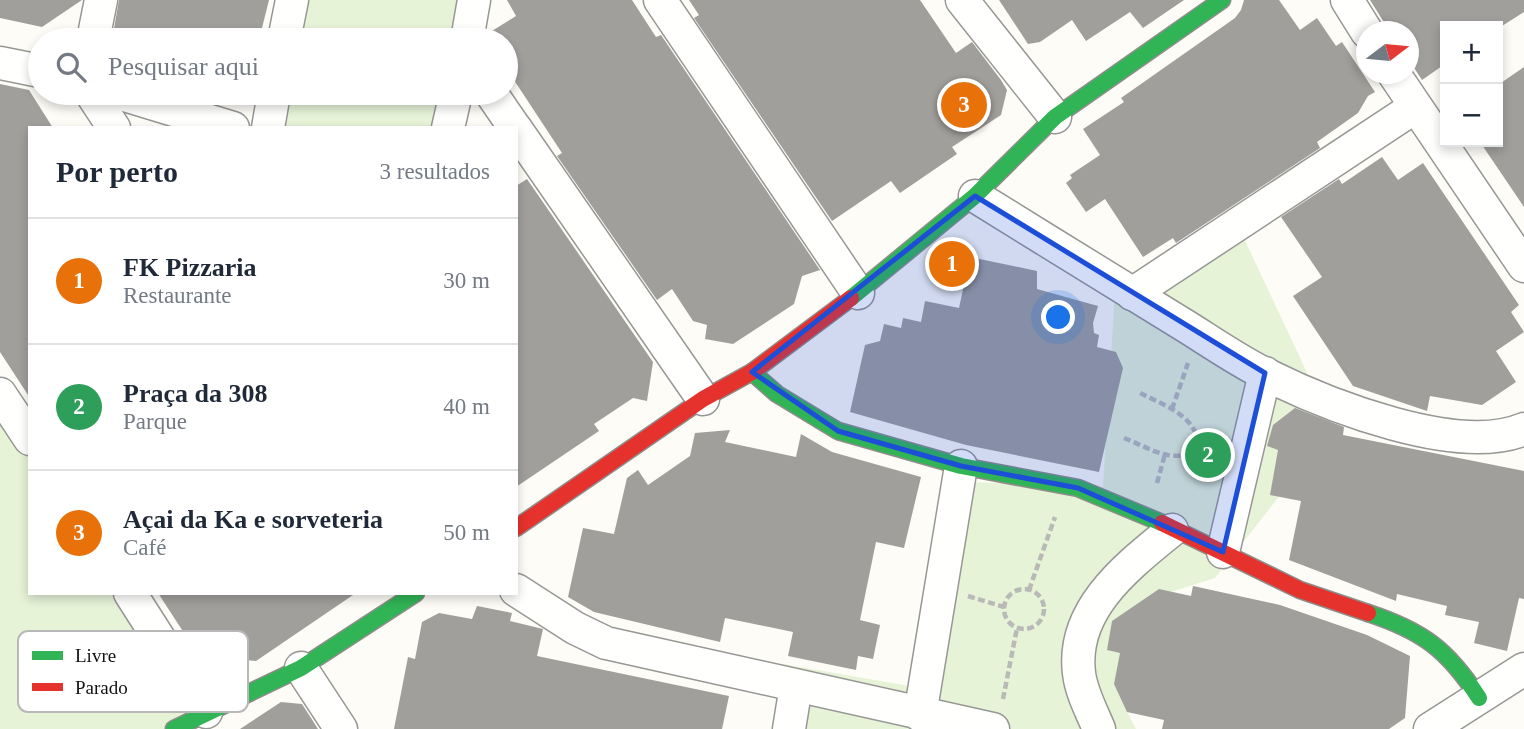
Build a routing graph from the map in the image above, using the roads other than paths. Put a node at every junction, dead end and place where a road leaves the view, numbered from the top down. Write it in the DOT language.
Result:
graph roads {
  1 [pos="101,0"];
  2 [pos="292,0"];
  3 [pos="474,0"];
  4 [pos="660,0"];
  5 [pos="962,0"];
  6 [pos="1222,0"];
  7 [pos="1347,0"];
  8 [pos="1360,21"];
  9 [pos="95,28"];
  10 [pos="286,28"];
  11 [pos="469,28"];
  12 [pos="0,63"];
  13 [pos="28,69"];
  14 [pos="1400,84"];
  15 [pos="99,105"];
  16 [pos="157,105"];
  17 [pos="272,105"];
  18 [pos="453,105"];
  19 [pos="500,105"];
  20 [pos="1415,107"];
  21 [pos="1055,117"];
  22 [pos="113,126"];
  23 [pos="226,126"];
  24 [pos="268,126"];
  25 [pos="448,126"];
  26 [pos="515,126"];
  27 [pos="518,131"];
  28 [pos="975,196"];
  29 [pos="1524,266"];
  30 [pos="858,293"];
  31 [pos="1132,294"];
  32 [pos="752,372"];
  33 [pos="1265,373"];
  34 [pos="0,394"];
  35 [pos="704,399"];
  36 [pos="1524,429"];
  37 [pos="28,436"];
  38 [pos="961,466"];
  39 [pos="518,526"];
  40 [pos="1172,530"];
  41 [pos="1223,552"];
  42 [pos="518,591"];
  43 [pos="131,595"];
  44 [pos="413,595"];
  45 [pos="154,631"];
  46 [pos="301,668"];
  47 [pos="1524,670"];
  48 [pos="796,686"];
  49 [pos="248,693"];
  50 [pos="1479,698"];
  51 [pos="206,712"];
  52 [pos="920,715"];
  53 [pos="997,718"];
  54 [pos="174,729"];
  55 [pos="341,729"];
  56 [pos="789,729"];
  57 [pos="1099,729"];
  58 [pos="1430,729"];
  1 -- 9 [label="street"];
  2 -- 10 [label="street"];
  3 -- 11 [label="street"];
  4 -- 30 [label="street"];
  5 -- 21 [label="street"];
  6 -- 21 [label="street"];
  7 -- 8 [label="street"];
  12 -- 13 [label="street"];
  14 -- 20 [label="street"];
  15 -- 22 [label="street"];
  16 -- 23 [label="street"];
  17 -- 24 [label="street"];
  18 -- 25 [label="street"];
  19 -- 26 [label="street"];
  20 -- 29 [label="street"];
  20 -- 31 [label="street"];
  21 -- 28 [label="street"];
  27 -- 35 [label="street"];
  28 -- 30 [label="street"];
  28 -- 31 [label="street"];
  30 -- 32 [label="street"];
  31 -- 33 [label="street"];
  32 -- 35 [label="street"];
  32 -- 38 [label="street"];
  33 -- 36 [label="street"];
  33 -- 41 [label="street"];
  34 -- 37 [label="street"];
  35 -- 39 [label="street"];
  38 -- 40 [label="street"];
  38 -- 52 [label="street"];
  40 -- 41 [label="street"];
  40 -- 57 [label="street"];
  41 -- 50 [label="street"];
  42 -- 48 [label="street"];
  43 -- 45 [label="street"];
  44 -- 46 [label="street"];
  46 -- 49 [label="street"];
  46 -- 55 [label="street"];
  47 -- 50 [label="street"];
  48 -- 52 [label="street"];
  48 -- 56 [label="street"];
  50 -- 58 [label="street"];
  51 -- 54 [label="street"];
  52 -- 53 [label="street"];
}
